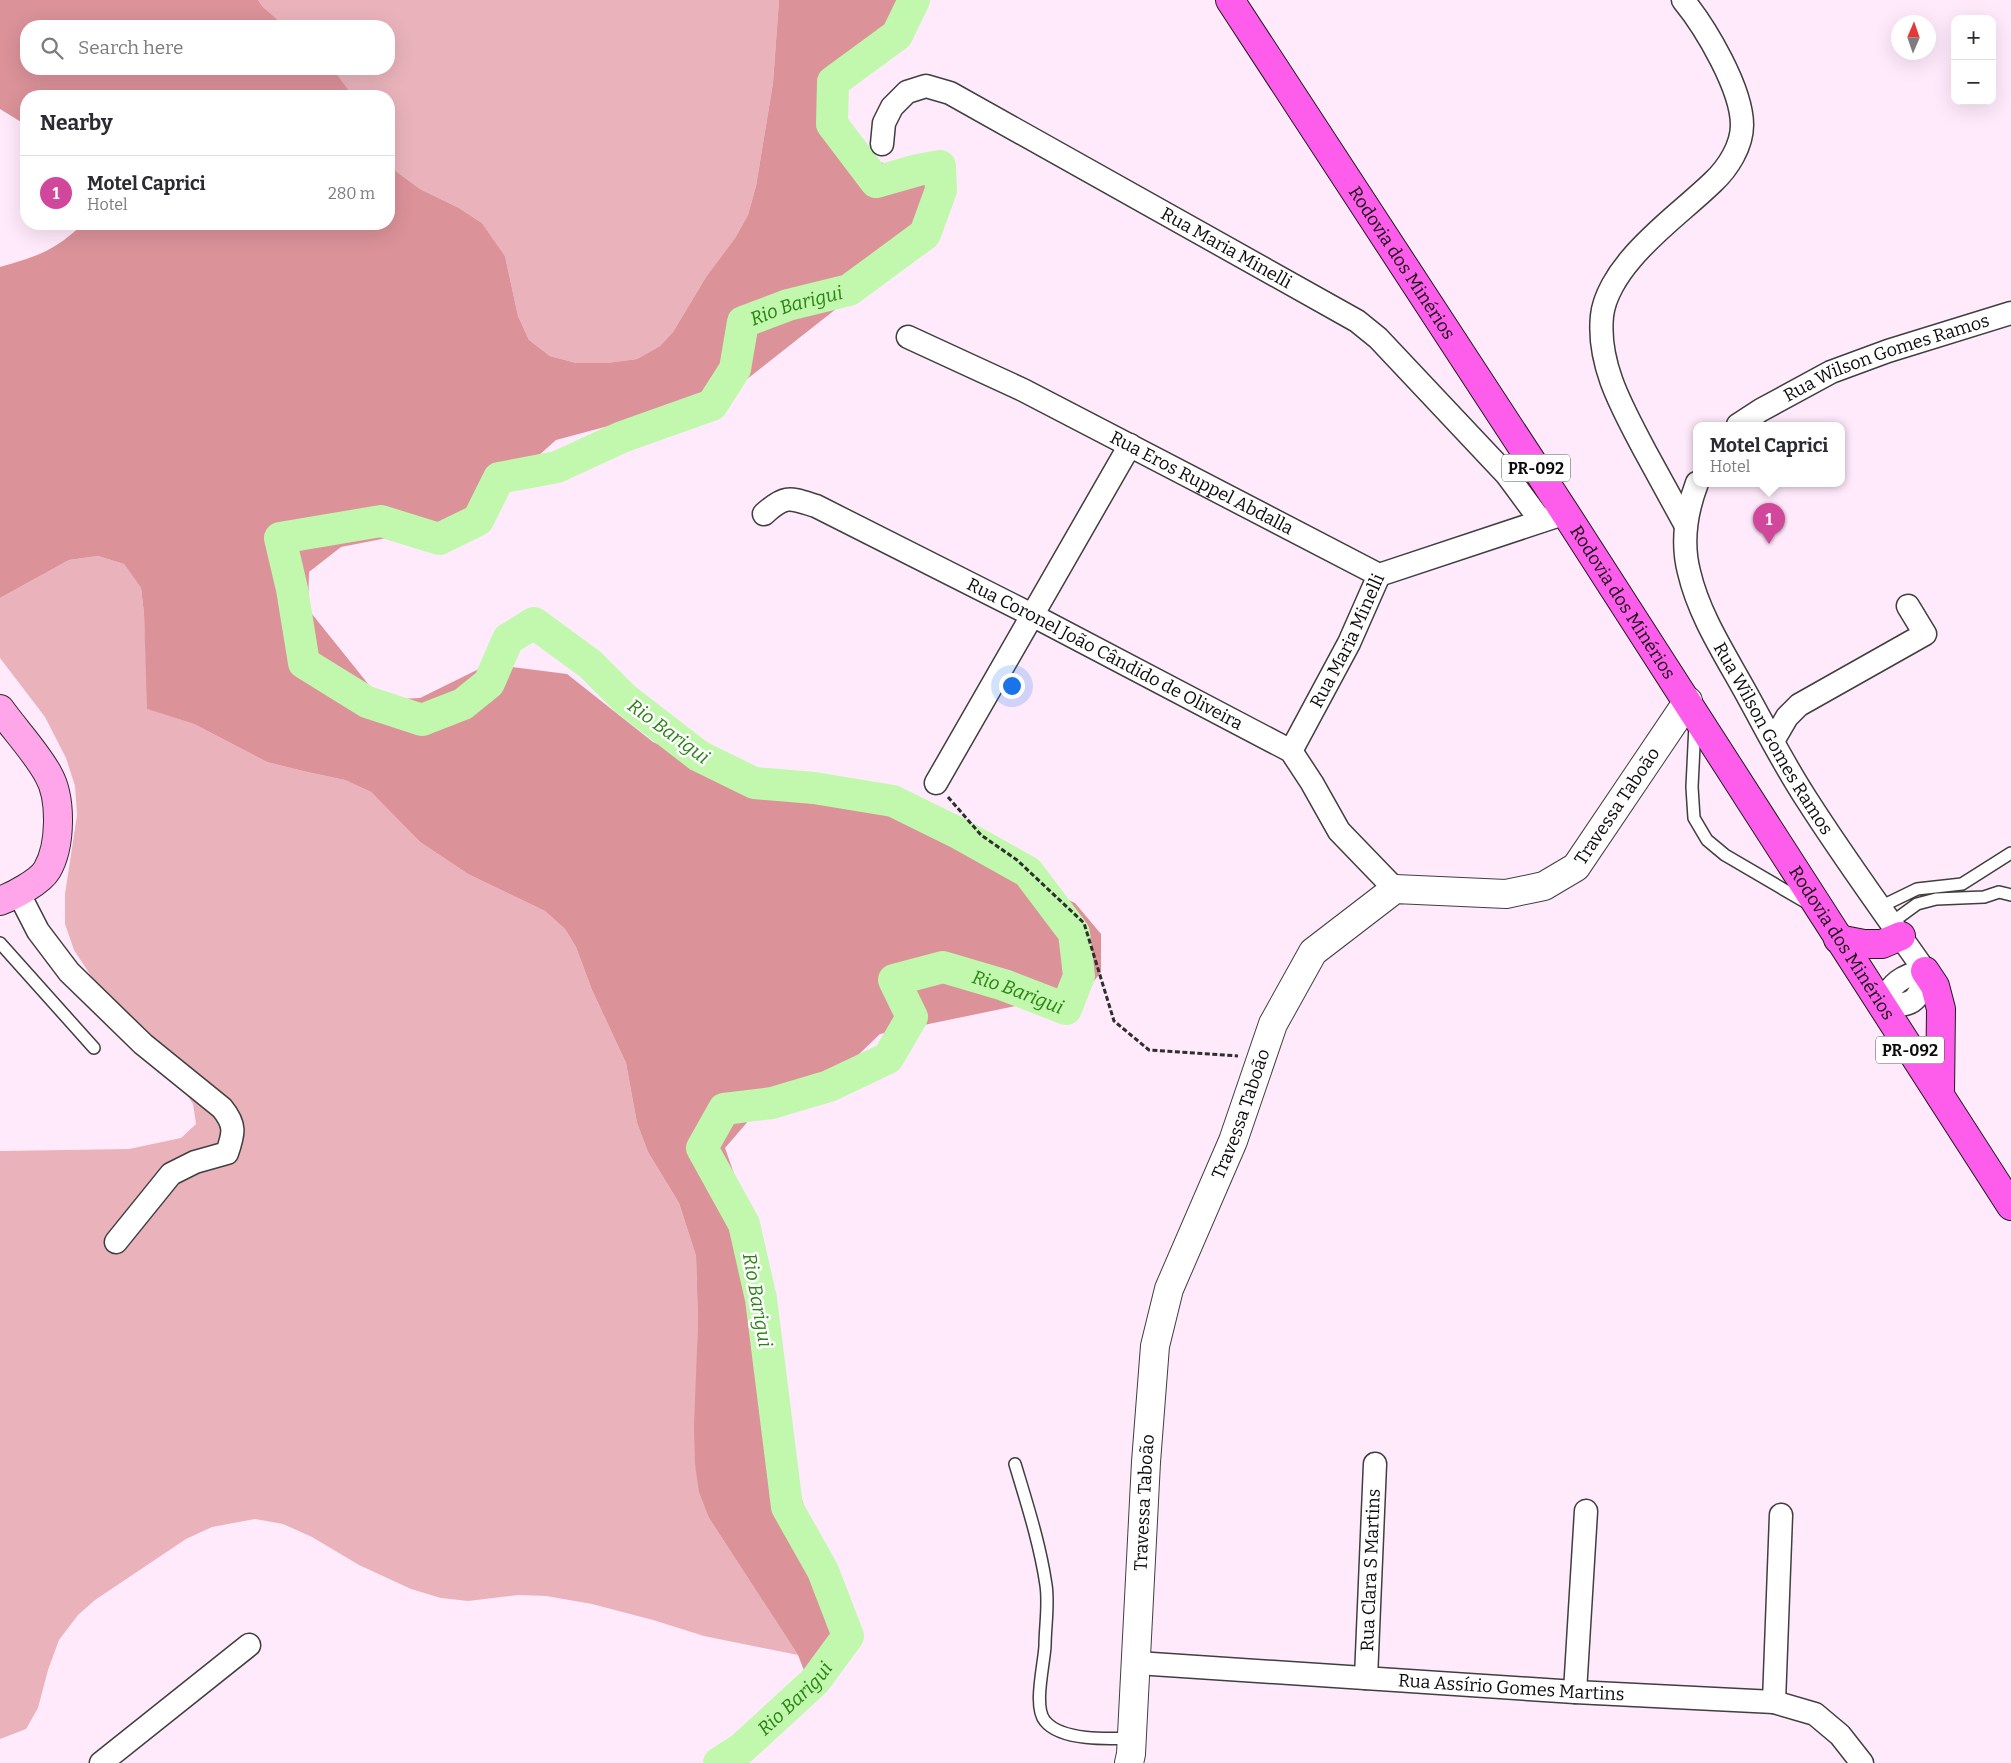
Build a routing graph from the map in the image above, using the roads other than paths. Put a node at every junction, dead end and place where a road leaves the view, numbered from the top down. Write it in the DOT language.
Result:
graph roads {
  1 [pos="1230,0"];
  2 [pos="1683,0"];
  3 [pos="882,144"];
  4 [pos="2011,312"];
  5 [pos="908,337"];
  6 [pos="1742,422"];
  7 [pos="1130,445"];
  8 [pos="1696,487"];
  9 [pos="764,514"];
  10 [pos="1566,514"];
  11 [pos="1541,522"];
  12 [pos="1685,524"];
  13 [pos="1379,575"];
  14 [pos="1908,606"];
  15 [pos="1032,615"];
  16 [pos="1692,708"];
  17 [pos="0,709"];
  18 [pos="1772,741"];
  19 [pos="1291,751"];
  20 [pos="936,783"];
  21 [pos="2011,853"];
  22 [pos="1395,889"];
  23 [pos="2011,895"];
  24 [pos="10,897"];
  25 [pos="1820,910"];
  26 [pos="1891,922"];
  27 [pos="1838,939"];
  28 [pos="0,943"];
  29 [pos="1925,971"];
  30 [pos="1880,1004"];
  31 [pos="94,1048"];
  32 [pos="1940,1095"];
  33 [pos="2011,1206"];
  34 [pos="116,1242"];
  35 [pos="1015,1464"];
  36 [pos="1376,1464"];
  37 [pos="1586,1511"];
  38 [pos="1781,1515"];
  39 [pos="249,1645"];
  40 [pos="1137,1663"];
  41 [pos="1366,1678"];
  42 [pos="1575,1692"];
  43 [pos="1774,1702"];
  44 [pos="1130,1750"];
  45 [pos="102,1763"];
  46 [pos="1862,1763"];
  1 -- 10 [label="main road, Rodovia dos Minérios / PR-092"];
  2 -- 12 [label="street"];
  3 -- 11 [label="street, Rua Maria Minelli"];
  4 -- 6 [label="street, Rua Wilson Gomes Ramos"];
  5 -- 7 [label="street, Rua Eros Ruppel Abdalla"];
  7 -- 13 [label="street, Rua Eros Ruppel Abdalla"];
  7 -- 15 [label="street"];
  8 -- 12 [label="street, Rua Wilson Gomes Ramos"];
  9 -- 15 [label="street, Rua Coronel João Cândido de Oliveira"];
  10 -- 11 [label="street, Rua Maria Minelli"];
  10 -- 16 [label="main road, Rodovia dos Minérios / PR-092"];
  11 -- 13 [label="street, Rua Maria Minelli"];
  12 -- 18 [label="street, Rua Wilson Gomes Ramos"];
  13 -- 19 [label="street, Rua Maria Minelli"];
  14 -- 18 [label="street"];
  15 -- 19 [label="street, Rua Coronel João Cândido de Oliveira"];
  15 -- 20 [label="street"];
  16 -- 22 [label="street, Travessa Taboão"];
  16 -- 25 [label="main road, Rodovia dos Minérios / PR-092"];
  16 -- 25 [label="lane"];
  17 -- 24 [label="main road"];
  18 -- 26 [label="street, Rua Wilson Gomes Ramos"];
  19 -- 22 [label="street, Rua Coronel João Cândido de Oliveira"];
  21 -- 26 [label="lane"];
  22 -- 40 [label="street, Travessa Taboão"];
  23 -- 26 [label="lane"];
  24 -- 34 [label="street"];
  25 -- 27 [label="main road, Rodovia dos Minérios / PR-092"];
  26 -- 27 [label="main road"];
  26 -- 29 [label="street, Rua Wilson Gomes Ramos"];
  27 -- 30 [label="main road, Rodovia dos Minérios / PR-092"];
  28 -- 31 [label="lane"];
  29 -- 30 [label="street"];
  29 -- 32 [label="main road"];
  30 -- 32 [label="main road, Rodovia dos Minérios / PR-092"];
  32 -- 33 [label="main road, Rodovia dos Minérios / PR-092"];
  35 -- 44 [label="lane"];
  36 -- 41 [label="street, Rua Clara S Martins"];
  37 -- 42 [label="street"];
  38 -- 43 [label="street"];
  39 -- 45 [label="street"];
  40 -- 41 [label="street, Rua Assírio Gomes Martins"];
  40 -- 44 [label="street, Travessa Taboão"];
  41 -- 42 [label="street, Rua Assírio Gomes Martins"];
  42 -- 43 [label="street, Rua Assírio Gomes Martins"];
  43 -- 46 [label="street, Rua Assírio Gomes Martins"];
}
